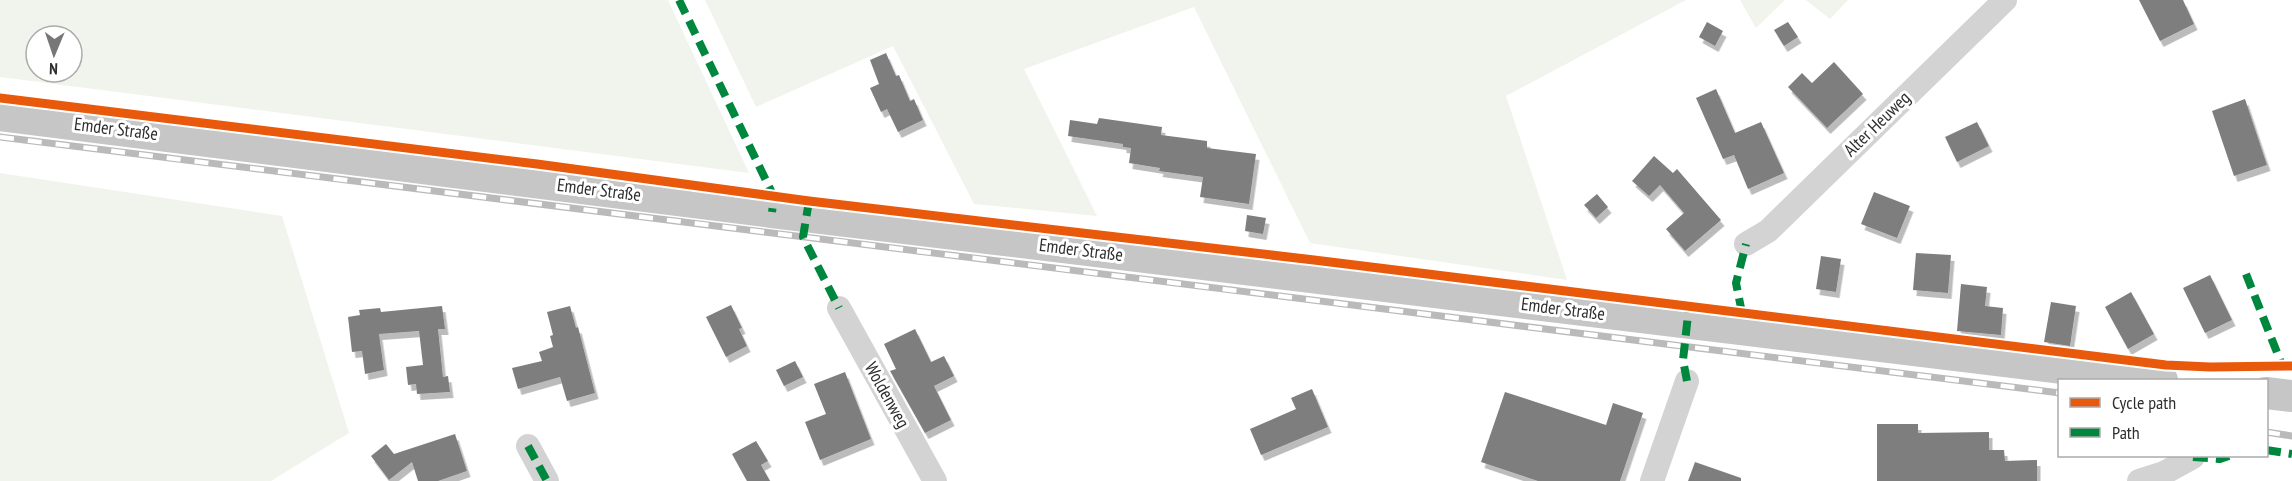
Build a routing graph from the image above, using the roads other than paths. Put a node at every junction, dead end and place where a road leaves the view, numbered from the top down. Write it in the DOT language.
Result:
graph roads {
  1 [pos="2005,0"];
  2 [pos="0,115"];
  3 [pos="1746,244"];
  4 [pos="839,308"];
  5 [pos="2146,379"];
  6 [pos="1687,381"];
  7 [pos="2268,393"];
  8 [pos="2292,396"];
  9 [pos="528,446"];
  10 [pos="2191,457"];
  11 [pos="547,481"];
  12 [pos="935,481"];
  13 [pos="1652,481"];
  14 [pos="2139,481"];
  1 -- 3 [label="street, Alter Heuweg"];
  2 -- 5 [label="main road, Emder Straße"];
  4 -- 12 [label="street, Woldenweg"];
  6 -- 13 [label="street"];
  7 -- 8 [label="main road"];
  9 -- 11 [label="street"];
  10 -- 14 [label="street"];
}
